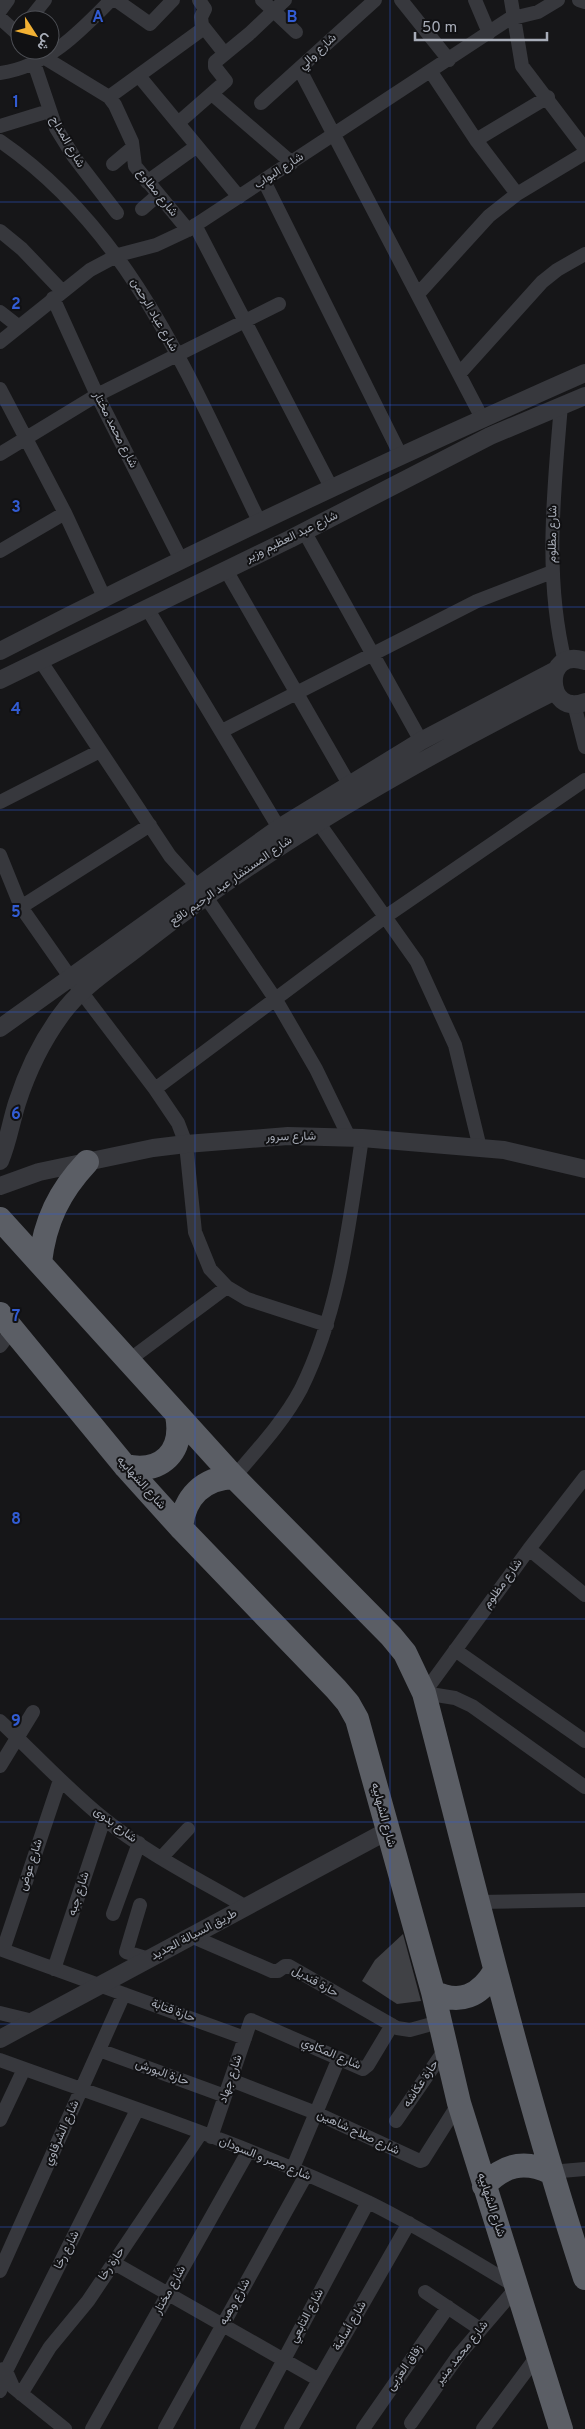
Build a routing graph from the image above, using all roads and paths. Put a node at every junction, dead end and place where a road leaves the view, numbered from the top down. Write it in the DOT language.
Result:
graph roads {
  1 [pos="8,0"];
  2 [pos="45,0"];
  3 [pos="111,0"];
  4 [pos="116,0"];
  5 [pos="173,0"];
  6 [pos="199,0"];
  7 [pos="262,0"];
  8 [pos="285,0"];
  9 [pos="374,0"];
  10 [pos="401,0"];
  11 [pos="475,0"];
  12 [pos="512,0"];
  13 [pos="558,0"];
  14 [pos="579,0"];
  15 [pos="585,2"];
  16 [pos="37,10"];
  17 [pos="0,11"];
  18 [pos="274,12"];
  19 [pos="515,17"];
  20 [pos="0,18"];
  21 [pos="10,26"];
  22 [pos="204,28"];
  23 [pos="296,32"];
  24 [pos="489,33"];
  25 [pos="60,44"];
  26 [pos="225,54"];
  27 [pos="31,60"];
  28 [pos="39,60"];
  29 [pos="43,60"];
  30 [pos="449,60"];
  31 [pos="300,70"];
  32 [pos="430,72"];
  33 [pos="0,73"];
  34 [pos="139,76"];
  35 [pos="212,94"];
  36 [pos="109,97"];
  37 [pos="548,97"];
  38 [pos="261,103"];
  39 [pos="49,111"];
  40 [pos="178,123"];
  41 [pos="0,126"];
  42 [pos="335,135"];
  43 [pos="476,140"];
  44 [pos="0,142"];
  45 [pos="197,146"];
  46 [pos="132,148"];
  47 [pos="585,149"];
  48 [pos="585,153"];
  49 [pos="292,162"];
  50 [pos="113,164"];
  51 [pos="264,181"];
  52 [pos="147,182"];
  53 [pos="517,194"];
  54 [pos="158,195"];
  55 [pos="239,197"];
  56 [pos="142,209"];
  57 [pos="117,213"];
  58 [pos="192,227"];
  59 [pos="0,231"];
  60 [pos="585,254"];
  61 [pos="118,255"];
  62 [pos="418,294"];
  63 [pos="57,295"];
  64 [pos="279,304"];
  65 [pos="0,312"];
  66 [pos="245,321"];
  67 [pos="18,326"];
  68 [pos="0,342"];
  69 [pos="177,354"];
  70 [pos="459,374"];
  71 [pos="580,376"];
  72 [pos="0,389"];
  73 [pos="97,395"];
  74 [pos="582,397"];
  75 [pos="560,405"];
  76 [pos="482,418"];
  77 [pos="27,437"];
  78 [pos="0,454"];
  79 [pos="401,456"];
  80 [pos="332,489"];
  81 [pos="65,513"];
  82 [pos="278,515"];
  83 [pos="260,523"];
  84 [pos="242,532"];
  85 [pos="297,535"];
  86 [pos="0,552"];
  87 [pos="250,558"];
  88 [pos="181,560"];
  89 [pos="226,570"];
  90 [pos="552,572"];
  91 [pos="104,597"];
  92 [pos="147,608"];
  93 [pos="0,650"];
  94 [pos="371,654"];
  95 [pos="40,660"];
  96 [pos="585,661"];
  97 [pos="560,666"];
  98 [pos="0,680"];
  99 [pos="555,691"];
  100 [pos="297,692"];
  101 [pos="580,703"];
  102 [pos="222,731"];
  103 [pos="421,741"];
  104 [pos="585,747"];
  105 [pos="100,751"];
  106 [pos="585,780"];
  107 [pos="349,784"];
  108 [pos="0,802"];
  109 [pos="318,822"];
  110 [pos="150,825"];
  111 [pos="278,828"];
  112 [pos="0,855"];
  113 [pos="202,892"];
  114 [pos="21,907"];
  115 [pos="385,917"];
  116 [pos="70,978"];
  117 [pos="82,992"];
  118 [pos="276,1000"];
  119 [pos="0,1028"];
  120 [pos="155,1089"];
  121 [pos="355,1138"];
  122 [pos="186,1144"];
  123 [pos="480,1148"];
  124 [pos="0,1161"];
  125 [pos="87,1162"];
  126 [pos="585,1169"];
  127 [pos="0,1186"];
  128 [pos="0,1219"];
  129 [pos="40,1262"];
  130 [pos="227,1287"];
  131 [pos="327,1325"];
  132 [pos="4,1330"];
  133 [pos="129,1360"];
  134 [pos="177,1416"];
  135 [pos="125,1466"];
  136 [pos="234,1477"];
  137 [pos="585,1477"];
  138 [pos="181,1528"];
  139 [pos="529,1549"];
  140 [pos="585,1596"];
  141 [pos="455,1650"];
  142 [pos="424,1693"];
  143 [pos="33,1712"];
  144 [pos="0,1721"];
  145 [pos="17,1737"];
  146 [pos="585,1740"];
  147 [pos="0,1766"];
  148 [pos="60,1780"];
  149 [pos="585,1787"];
  150 [pos="104,1819"];
  151 [pos="188,1829"];
  152 [pos="387,1831"];
  153 [pos="139,1843"];
  154 [pos="162,1857"];
  155 [pos="585,1900"];
  156 [pos="478,1902"];
  157 [pos="140,1905"];
  158 [pos="246,1907"];
  159 [pos="113,1914"];
  160 [pos="192,1936"];
  161 [pos="2,1950"];
  162 [pos="149,1959"];
  163 [pos="54,1969"];
  164 [pos="495,1971"];
  165 [pos="100,1986"];
  166 [pos="432,1992"];
  167 [pos="124,1994"];
  168 [pos="0,2013"];
  169 [pos="251,2020"];
  170 [pos="33,2022"];
  171 [pos="439,2022"];
  172 [pos="392,2025"];
  173 [pos="245,2038"];
  174 [pos="0,2039"];
  175 [pos="446,2048"];
  176 [pos="99,2050"];
  177 [pos="339,2058"];
  178 [pos="0,2060"];
  179 [pos="24,2069"];
  180 [pos="231,2080"];
  181 [pos="82,2090"];
  182 [pos="225,2096"];
  183 [pos="459,2103"];
  184 [pos="137,2110"];
  185 [pos="316,2113"];
  186 [pos="0,2120"];
  187 [pos="396,2121"];
  188 [pos="206,2135"];
  189 [pos="248,2152"];
  190 [pos="585,2169"];
  191 [pos="292,2170"];
  192 [pos="560,2172"];
  193 [pos="306,2175"];
  194 [pos="585,2180"];
  195 [pos="484,2186"];
  196 [pos="368,2202"];
  197 [pos="409,2223"];
  198 [pos="114,2263"];
  199 [pos="0,2271"];
  200 [pos="585,2278"];
  201 [pos="517,2287"];
  202 [pos="425,2292"];
  203 [pos="168,2294"];
  204 [pos="448,2307"];
  205 [pos="223,2325"];
  206 [pos="480,2329"];
  207 [pos="538,2355"];
  208 [pos="284,2360"];
  209 [pos="3,2369"];
  210 [pos="319,2380"];
  211 [pos="0,2391"];
  212 [pos="21,2394"];
  213 [pos="411,2423"];
  214 [pos="65,2429"];
  215 [pos="92,2429"];
  216 [pos="165,2429"];
  217 [pos="247,2429"];
  218 [pos="291,2429"];
  219 [pos="363,2429"];
  220 [pos="483,2429"];
  221 [pos="561,2429"];
  1 -- 17 [label="street"];
  2 -- 16 [label="street"];
  3 -- 25 [label="street"];
  4 -- 5 [label="street"];
  6 -- 22 [label="street"];
  7 -- 18 [label="street"];
  8 -- 18 [label="street"];
  9 -- 31 [label="street, شارع والي"];
  10 -- 30 [label="street"];
  11 -- 24 [label="street"];
  12 -- 19 [label="street"];
  13 -- 19 [label="street, شارع البواب"];
  14 -- 15 [label="street"];
  18 -- 23 [label="street"];
  18 -- 26 [label="street"];
  19 -- 24 [label="street, شارع البواب"];
  19 -- 37 [label="street"];
  20 -- 21 [label="street"];
  22 -- 26 [label="street"];
  22 -- 34 [label="street"];
  24 -- 30 [label="street, شارع البواب"];
  26 -- 35 [label="street"];
  27 -- 33 [label="street"];
  28 -- 39 [label="street, شارع المداح"];
  29 -- 36 [label="street"];
  30 -- 32 [label="street, شارع البواب"];
  31 -- 38 [label="street, شارع والي"];
  31 -- 42 [label="street"];
  32 -- 42 [label="street, شارع البواب"];
  32 -- 43 [label="street"];
  34 -- 36 [label="street"];
  34 -- 40 [label="street"];
  35 -- 40 [label="street"];
  35 -- 49 [label="street"];
  36 -- 46 [label="street, شارع مطاوع"];
  37 -- 43 [label="street"];
  37 -- 47 [label="street"];
  39 -- 41 [label="street"];
  39 -- 57 [label="street, شارع المداح"];
  40 -- 45 [label="street"];
  42 -- 49 [label="street, شارع البواب"];
  42 -- 62 [label="street"];
  43 -- 53 [label="street"];
  44 -- 61 [label="street, شارع عباد الرحمن"];
  45 -- 52 [label="street"];
  45 -- 55 [label="street"];
  46 -- 50 [label="street"];
  46 -- 52 [label="street, شارع مطاوع"];
  48 -- 53 [label="street"];
  49 -- 51 [label="street, شارع البواب"];
  51 -- 55 [label="street, شارع البواب"];
  51 -- 79 [label="street"];
  52 -- 54 [label="street, شارع مطاوع"];
  53 -- 62 [label="street"];
  54 -- 56 [label="street"];
  54 -- 58 [label="street, شارع مطاوع"];
  55 -- 58 [label="street, شارع البواب"];
  58 -- 61 [label="street, شارع البواب"];
  58 -- 66 [label="street, شارع مطاوع"];
  59 -- 63 [label="street, شارع محمد مختار"];
  60 -- 70 [label="street"];
  61 -- 63 [label="street, شارع البواب"];
  61 -- 69 [label="street, شارع عباد الرحمن"];
  62 -- 70 [label="street"];
  63 -- 67 [label="street, شارع البواب"];
  63 -- 73 [label="street, شارع محمد مختار"];
  64 -- 66 [label="street"];
  65 -- 67 [label="street"];
  66 -- 69 [label="street"];
  66 -- 80 [label="street, شارع مطاوع"];
  67 -- 68 [label="street, شارع البواب"];
  69 -- 73 [label="street"];
  69 -- 83 [label="street, شارع عباد الرحمن"];
  70 -- 76 [label="street"];
  71 -- 74 [label="street"];
  71 -- 76 [label="street, شارع عبد العظيم وزير"];
  72 -- 77 [label="street"];
  73 -- 77 [label="street"];
  73 -- 88 [label="street, شارع محمد مختار"];
  74 -- 75 [label="street, شارع عبد العظيم وزير"];
  75 -- 85 [label="street, شارع عبد العظيم وزير"];
  75 -- 90 [label="street, شارع مظلوم"];
  76 -- 79 [label="street, شارع عبد العظيم وزير"];
  77 -- 78 [label="street"];
  77 -- 81 [label="street"];
  79 -- 80 [label="street, شارع عبد العظيم وزير"];
  80 -- 82 [label="street, شارع عبد العظيم وزير"];
  81 -- 86 [label="street"];
  81 -- 91 [label="street"];
  82 -- 83 [label="street, شارع عبد العظيم وزير"];
  82 -- 85 [label="street"];
  83 -- 84 [label="street, شارع عبد العظيم وزير"];
  84 -- 87 [label="street"];
  84 -- 88 [label="street, شارع عبد العظيم وزير"];
  85 -- 87 [label="street, شارع عبد العظيم وزير"];
  85 -- 94 [label="street"];
  87 -- 89 [label="street, شارع عبد العظيم وزير"];
  88 -- 91 [label="street, شارع عبد العظيم وزير"];
  89 -- 92 [label="street, شارع عبد العظيم وزير"];
  89 -- 100 [label="street"];
  90 -- 94 [label="street"];
  90 -- 97 [label="street, شارع مظلوم"];
  91 -- 93 [label="street, شارع عبد العظيم وزير"];
  92 -- 95 [label="street, شارع عبد العظيم وزير"];
  92 -- 102 [label="street"];
  94 -- 100 [label="street"];
  94 -- 103 [label="street"];
  95 -- 98 [label="street, شارع عبد العظيم وزير"];
  95 -- 105 [label="street"];
  96 -- 97 [label="street"];
  97 -- 99 [label="street"];
  97 -- 103 [label="street, شارع المستشار عبد الرحيم نافع"];
  99 -- 101 [label="street"];
  99 -- 109 [label="street, شارع المستشار عبد الرحيم نافع"];
  100 -- 102 [label="street"];
  100 -- 107 [label="street"];
  101 -- 104 [label="street"];
  102 -- 111 [label="street"];
  103 -- 107 [label="street, شارع المستشار عبد الرحيم نافع"];
  105 -- 108 [label="street"];
  105 -- 110 [label="street"];
  106 -- 115 [label="street"];
  107 -- 111 [label="street, شارع المستشار عبد الرحيم نافع"];
  109 -- 113 [label="street, شارع المستشار عبد الرحيم نافع"];
  109 -- 115 [label="street"];
  110 -- 113 [label="street"];
  110 -- 114 [label="street"];
  111 -- 113 [label="street, شارع المستشار عبد الرحيم نافع"];
  112 -- 114 [label="street"];
  113 -- 116 [label="street, شارع المستشار عبد الرحيم نافع"];
  113 -- 117 [label="street, شارع المستشار عبد الرحيم نافع"];
  113 -- 118 [label="street"];
  114 -- 116 [label="street"];
  115 -- 118 [label="street"];
  115 -- 123 [label="street"];
  116 -- 117 [label="street"];
  116 -- 119 [label="street, شارع المستشار عبد الرحيم نافع"];
  117 -- 120 [label="street"];
  117 -- 124 [label="street, شارع المستشار عبد الرحيم نافع"];
  118 -- 120 [label="street"];
  118 -- 121 [label="street"];
  120 -- 122 [label="street"];
  121 -- 122 [label="street, شارع سرور"];
  121 -- 123 [label="street, شارع سرور"];
  121 -- 131 [label="street"];
  122 -- 125 [label="street, شارع سرور"];
  122 -- 130 [label="street"];
  123 -- 126 [label="street, شارع سرور"];
  125 -- 127 [label="street, شارع سرور"];
  125 -- 129 [label="highway"];
  128 -- 129 [label="highway"];
  129 -- 133 [label="highway"];
  130 -- 131 [label="street"];
  130 -- 133 [label="street"];
  131 -- 136 [label="street"];
  132 -- 135 [label="highway, شارع الشهابيه"];
  133 -- 134 [label="highway"];
  134 -- 135 [label="highway"];
  134 -- 136 [label="highway"];
  135 -- 138 [label="highway, شارع الشهابيه"];
  136 -- 138 [label="highway"];
  136 -- 142 [label="highway"];
  137 -- 139 [label="street, شارع مظلوم"];
  138 -- 152 [label="highway, شارع الشهابيه"];
  139 -- 140 [label="street"];
  139 -- 141 [label="street, شارع مظلوم"];
  141 -- 142 [label="street, شارع مظلوم"];
  141 -- 146 [label="street"];
  142 -- 149 [label="street"];
  142 -- 156 [label="highway"];
  143 -- 145 [label="street"];
  144 -- 145 [label="street, شارع بدوى"];
  145 -- 147 [label="street"];
  145 -- 148 [label="street, شارع بدوى"];
  148 -- 150 [label="street, شارع بدوى"];
  148 -- 161 [label="street, شارع عوض"];
  150 -- 153 [label="street, شارع بدوى"];
  150 -- 163 [label="street, شارع جبه"];
  151 -- 154 [label="street"];
  152 -- 158 [label="street, طريق السيالة الجديد"];
  152 -- 166 [label="highway, شارع الشهابيه"];
  153 -- 154 [label="street, شارع بدوى"];
  153 -- 159 [label="street"];
  154 -- 158 [label="street, شارع بدوى"];
  155 -- 156 [label="street"];
  156 -- 164 [label="highway"];
  157 -- 162 [label="street"];
  158 -- 160 [label="street, طريق السيالة الجديد"];
  160 -- 162 [label="street, طريق السيالة الجديد"];
  160 -- 172 [label="street, حارة قنديل"];
  161 -- 163 [label="street, حارة قتابة"];
  162 -- 165 [label="street, طريق السيالة الجديد"];
  163 -- 165 [label="street, حارة قتابة"];
  164 -- 166 [label="highway"];
  164 -- 192 [label="highway"];
  165 -- 167 [label="street, حارة قتابة"];
  165 -- 170 [label="street, طريق السيالة الجديد"];
  166 -- 171 [label="highway, شارع الشهابيه"];
  167 -- 173 [label="street, حارة قتابة"];
  167 -- 176 [label="street, شارع الشرقاوي"];
  168 -- 170 [label="street"];
  169 -- 173 [label="street, شارع جهاد"];
  169 -- 177 [label="street, شارع المكاوي"];
  170 -- 174 [label="street, طريق السيالة الجديد"];
  171 -- 172 [label="street, حارة قنديل"];
  171 -- 175 [label="highway, شارع الشهابيه"];
  172 -- 177 [label="street, شارع المكاوي"];
  173 -- 180 [label="street, شارع جهاد"];
  175 -- 183 [label="highway, شارع الشهابيه"];
  175 -- 187 [label="street, حارة عكاشه"];
  176 -- 181 [label="street, شارع الشرقاوي"];
  176 -- 182 [label="street, حارة البورش"];
  177 -- 185 [label="street"];
  178 -- 179 [label="street, شارع مصر و السودان"];
  179 -- 181 [label="street, شارع مصر و السودان"];
  179 -- 186 [label="street"];
  180 -- 182 [label="street, شارع جهاد"];
  180 -- 185 [label="street, شارع صلاح شاهين"];
  181 -- 184 [label="street, شارع مصر و السودان"];
  181 -- 199 [label="street, شارع الشرقاوي"];
  182 -- 188 [label="street, شارع جهاد"];
  183 -- 185 [label="street, شارع صلاح شاهين"];
  183 -- 195 [label="highway, شارع الشهابيه"];
  184 -- 188 [label="street, شارع مصر و السودان"];
  184 -- 209 [label="street, شارع رخا"];
  185 -- 191 [label="street"];
  188 -- 189 [label="street, شارع مصر و السودان"];
  188 -- 198 [label="street, حارة رخا"];
  189 -- 191 [label="street, شارع مصر و السودان"];
  189 -- 203 [label="street, شارع مختار"];
  190 -- 192 [label="street"];
  191 -- 193 [label="street, شارع مصر و السودان"];
  192 -- 194 [label="street"];
  192 -- 195 [label="highway"];
  192 -- 200 [label="highway"];
  193 -- 196 [label="street, شارع مصر و السودان"];
  193 -- 205 [label="street, شارع وهبه"];
  195 -- 201 [label="highway, شارع الشهابيه"];
  196 -- 197 [label="street, شارع مصر و السودان"];
  196 -- 208 [label="street, شارع التابعي"];
  197 -- 201 [label="street, شارع مصر و السودان"];
  197 -- 210 [label="street, شارع أسامة"];
  198 -- 203 [label="street"];
  198 -- 212 [label="street, حارة رخا"];
  201 -- 206 [label="street, شارع محمد منير"];
  201 -- 207 [label="highway, شارع الشهابيه"];
  202 -- 204 [label="street"];
  203 -- 205 [label="street"];
  203 -- 215 [label="street, شارع مختار"];
  204 -- 206 [label="street"];
  204 -- 219 [label="street, زقاق العزبى"];
  205 -- 208 [label="street"];
  205 -- 216 [label="street, شارع وهبه"];
  206 -- 213 [label="street, شارع محمد منير"];
  207 -- 220 [label="street"];
  207 -- 221 [label="highway, شارع الشهابيه"];
  208 -- 210 [label="street"];
  208 -- 217 [label="street, شارع التابعي"];
  209 -- 211 [label="street, شارع رخا"];
  209 -- 212 [label="street"];
  210 -- 218 [label="street, شارع أسامة"];
  212 -- 214 [label="street"];
}
